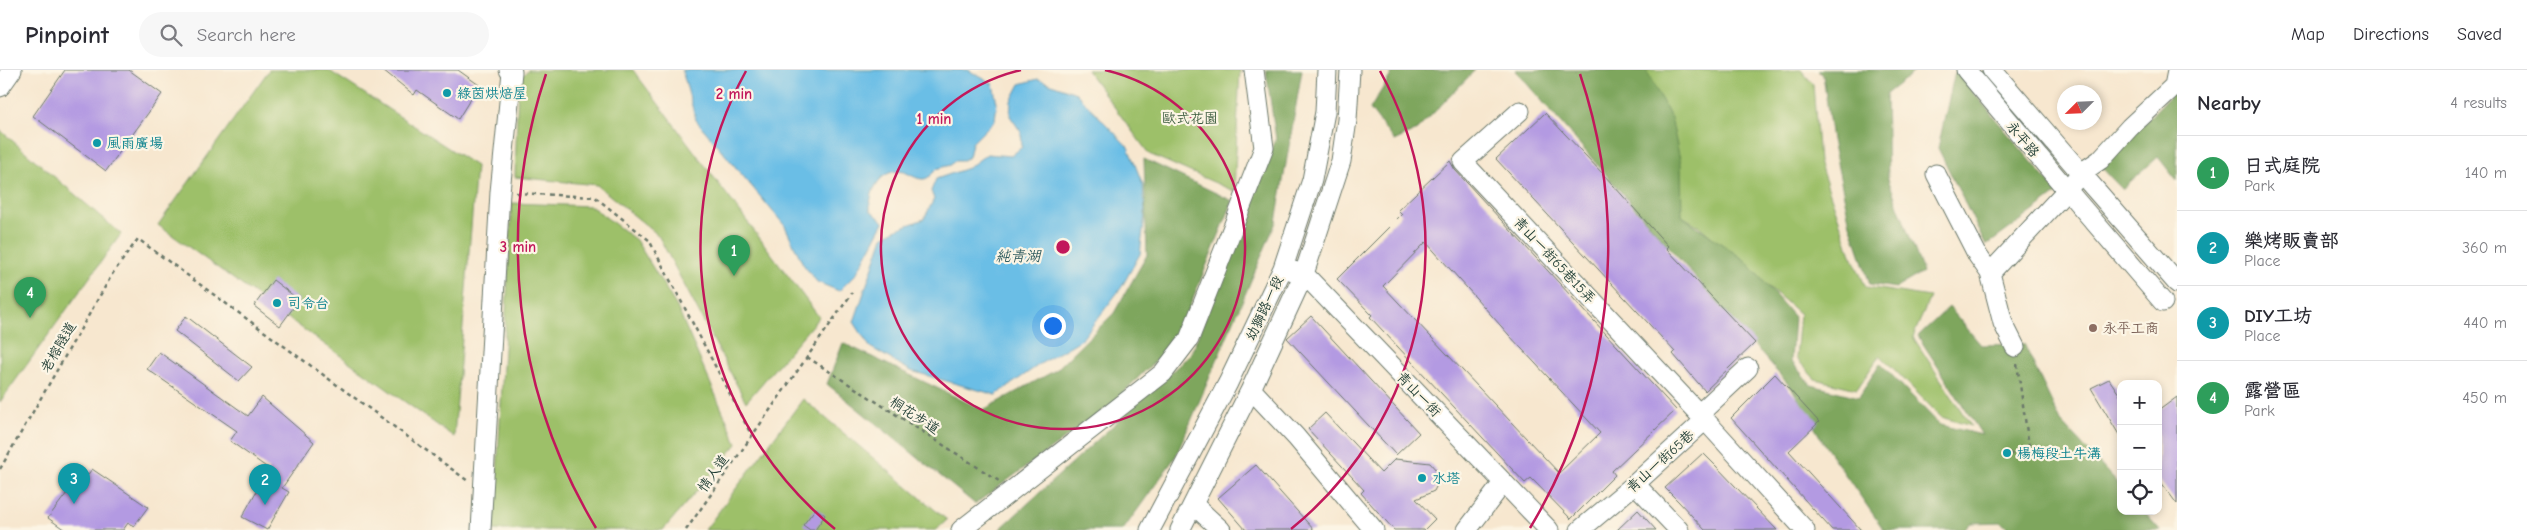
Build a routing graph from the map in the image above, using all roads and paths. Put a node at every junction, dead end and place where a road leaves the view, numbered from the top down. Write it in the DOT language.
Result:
graph roads {
  1 [pos="12,70"];
  2 [pos="1254,70"];
  3 [pos="1326,70"];
  4 [pos="1350,70"];
  5 [pos="1966,70"];
  6 [pos="1992,70"];
  7 [pos="512,71"];
  8 [pos="2177,71"];
  9 [pos="0,88"];
  10 [pos="1520,111"];
  11 [pos="2081,173"];
  12 [pos="1936,174"];
  13 [pos="2067,190"];
  14 [pos="500,192"];
  15 [pos="1283,268"];
  16 [pos="1990,273"];
  17 [pos="1304,274"];
  18 [pos="2177,283"];
  19 [pos="852,293"];
  20 [pos="2163,302"];
  21 [pos="2015,347"];
  22 [pos="807,357"];
  23 [pos="1748,368"];
  24 [pos="1251,389"];
  25 [pos="1702,417"];
  26 [pos="752,436"];
  27 [pos="2009,452"];
  28 [pos="0,469"];
  29 [pos="1503,483"];
  30 [pos="1635,484"];
  31 [pos="1013,490"];
  32 [pos="483,492"];
  33 [pos="1194,505"];
  34 [pos="1367,527"];
  35 [pos="481,530"];
  36 [pos="686,530"];
  37 [pos="961,530"];
  38 [pos="1150,530"];
  39 [pos="1180,530"];
  40 [pos="1221,530"];
  41 [pos="1467,530"];
  42 [pos="1549,530"];
  43 [pos="1580,530"];
  44 [pos="1679,530"];
  45 [pos="1805,530"];
  1 -- 9 [label="street"];
  2 -- 31 [label="street"];
  3 -- 15 [label="street, 幼獅路一段"];
  4 -- 17 [label="street, 幼獅路一段"];
  5 -- 13 [label="street, 永平路"];
  6 -- 11 [label="street, 永平路"];
  7 -- 14 [label="street"];
  8 -- 11 [label="street"];
  10 -- 25 [label="street, 青山一街65巷15弄"];
  11 -- 13 [label="street"];
  11 -- 18 [label="street, 永平路"];
  12 -- 16 [label="street"];
  13 -- 16 [label="street"];
  13 -- 20 [label="street, 永平路"];
  14 -- 26 [label="path"];
  14 -- 32 [label="street"];
  15 -- 17 [label="street"];
  15 -- 38 [label="street, 幼獅路一段"];
  16 -- 21 [label="street"];
  17 -- 24 [label="street, 幼獅路一段"];
  17 -- 29 [label="street, 青山一街"];
  19 -- 22 [label="path, 情人道"];
  21 -- 27 [label="path"];
  22 -- 26 [label="path, 情人道"];
  22 -- 31 [label="path, 桐花步道"];
  23 -- 25 [label="street, 青山一街65巷"];
  24 -- 33 [label="street, 幼獅路一段"];
  24 -- 34 [label="street"];
  25 -- 30 [label="street, 青山一街65巷"];
  25 -- 45 [label="street"];
  26 -- 36 [label="path, 情人道"];
  28 -- 32 [label="path, 老榕隧道"];
  29 -- 41 [label="street"];
  29 -- 42 [label="street, 青山一街"];
  30 -- 43 [label="street, 青山一街65巷"];
  30 -- 44 [label="street"];
  31 -- 37 [label="street"];
  32 -- 35 [label="street"];
  33 -- 39 [label="street, 幼獅路一段"];
  33 -- 40 [label="street"];
}
